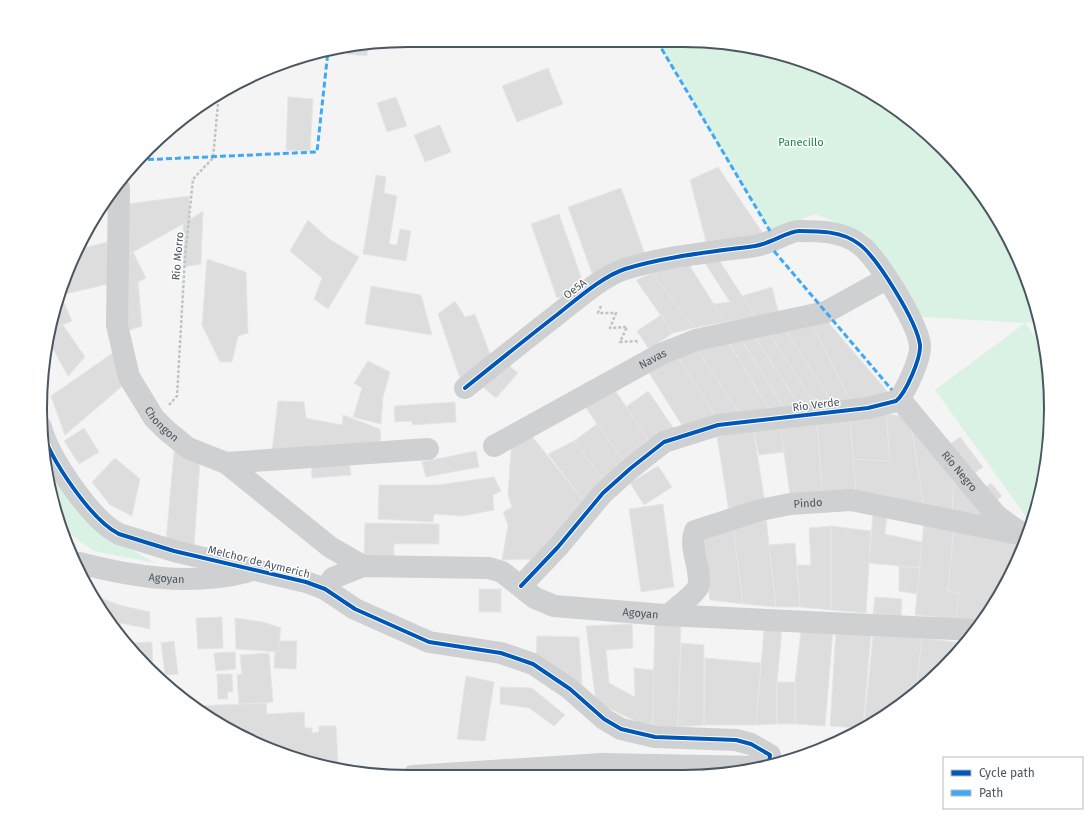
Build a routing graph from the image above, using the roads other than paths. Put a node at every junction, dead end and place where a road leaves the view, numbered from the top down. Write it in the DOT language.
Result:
graph roads {
  1 [pos="119,192"];
  2 [pos="886,279"];
  3 [pos="464,388"];
  4 [pos="899,398"];
  5 [pos="494,446"];
  6 [pos="428,448"];
  7 [pos="49,449"];
  8 [pos="226,463"];
  9 [pos="1021,534"];
  10 [pos="1021,535"];
  11 [pos="82,564"];
  12 [pos="363,566"];
  13 [pos="255,569"];
  14 [pos="522,586"];
  15 [pos="325,589"];
  16 [pos="668,615"];
  17 [pos="968,630"];
  18 [pos="769,759"];
  19 [pos="759,762"];
  20 [pos="602,770"];
  1 -- 8 [label="street, Chongon"];
  2 -- 3 [label="street, Oe5A"];
  2 -- 4 [label="street"];
  2 -- 5 [label="street, Navas"];
  4 -- 9 [label="street, Río Negro"];
  4 -- 14 [label="street, Río Verde"];
  6 -- 8 [label="street"];
  7 -- 13 [label="street, Melchor de Aymerich"];
  8 -- 12 [label="street, Chongon"];
  10 -- 16 [label="street, Pindo"];
  11 -- 13 [label="street, Agoyan"];
  12 -- 14 [label="street, Agoyan"];
  12 -- 15 [label="street, Agoyan"];
  13 -- 15 [label="street, Melchor de Aymerich"];
  14 -- 16 [label="street, Agoyan"];
  15 -- 18 [label="street, Melchor de Aymerich"];
  16 -- 17 [label="street, Agoyan"];
  19 -- 20 [label="street"];
}
